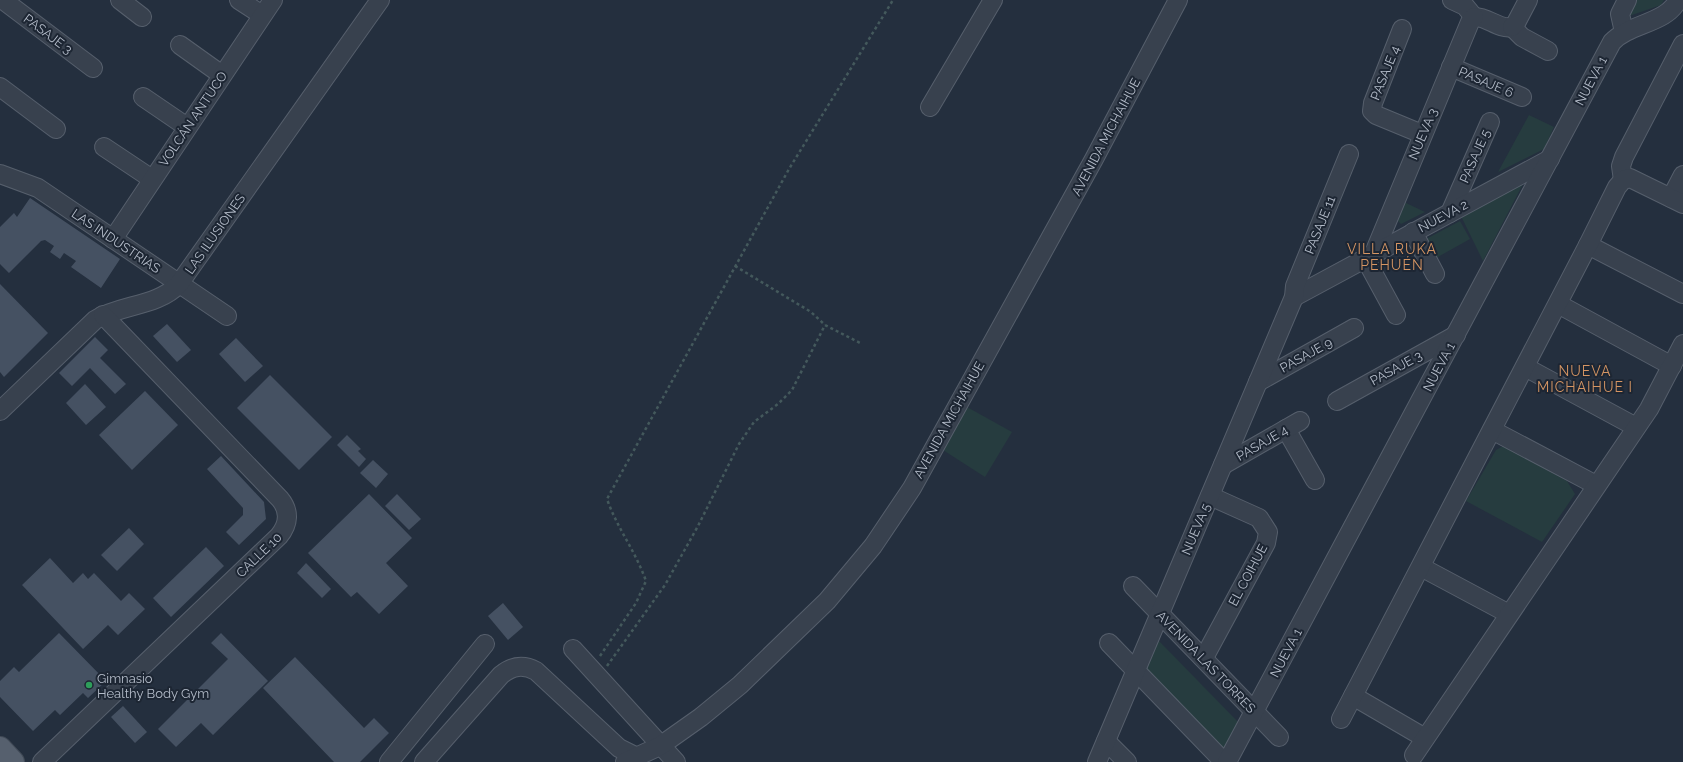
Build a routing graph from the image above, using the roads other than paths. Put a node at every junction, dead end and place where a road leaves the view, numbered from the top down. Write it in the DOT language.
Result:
graph roads {
  1 [pos="4,0"];
  2 [pos="120,0"];
  3 [pos="239,0"];
  4 [pos="272,0"];
  5 [pos="380,0"];
  6 [pos="993,0"];
  7 [pos="1178,0"];
  8 [pos="1452,0"];
  9 [pos="1528,0"];
  10 [pos="1627,0"];
  11 [pos="1678,0"];
  12 [pos="262,15"];
  13 [pos="142,17"];
  14 [pos="1474,17"];
  15 [pos="1512,27"];
  16 [pos="1402,29"];
  17 [pos="1624,32"];
  18 [pos="1683,44"];
  19 [pos="180,45"];
  20 [pos="1548,51"];
  21 [pos="1451,67"];
  22 [pos="93,68"];
  23 [pos="222,75"];
  24 [pos="0,87"];
  25 [pos="143,97"];
  26 [pos="1522,98"];
  27 [pos="930,107"];
  28 [pos="1490,122"];
  29 [pos="188,127"];
  30 [pos="56,129"];
  31 [pos="1422,134"];
  32 [pos="104,147"];
  33 [pos="1349,154"];
  34 [pos="1550,159"];
  35 [pos="0,174"];
  36 [pos="1683,175"];
  37 [pos="152,179"];
  38 [pos="1623,180"];
  39 [pos="1677,201"];
  40 [pos="1450,213"];
  41 [pos="1413,232"];
  42 [pos="113,239"];
  43 [pos="1588,245"];
  44 [pos="1369,255"];
  45 [pos="1435,274"];
  46 [pos="179,284"];
  47 [pos="1683,294"];
  48 [pos="1294,297"];
  49 [pos="1558,304"];
  50 [pos="103,315"];
  51 [pos="1396,315"];
  52 [pos="227,316"];
  53 [pos="1354,328"];
  54 [pos="1456,335"];
  55 [pos="1683,344"];
  56 [pos="1672,366"];
  57 [pos="1525,367"];
  58 [pos="1258,382"];
  59 [pos="1337,401"];
  60 [pos="0,412"];
  61 [pos="1636,427"];
  62 [pos="1492,430"];
  63 [pos="1223,465"];
  64 [pos="1315,480"];
  65 [pos="1596,485"];
  66 [pos="1210,496"];
  67 [pos="1421,567"];
  68 [pos="1133,586"];
  69 [pos="1160,614"];
  70 [pos="1509,614"];
  71 [pos="1109,643"];
  72 [pos="485,644"];
  73 [pos="573,649"];
  74 [pos="1202,657"];
  75 [pos="1136,670"];
  76 [pos="1353,696"];
  77 [pos="1255,712"];
  78 [pos="1341,719"];
  79 [pos="1279,737"];
  80 [pos="1425,738"];
  81 [pos="1106,741"];
  82 [pos="660,746"];
  83 [pos="0,748"];
  84 [pos="1414,755"];
  85 [pos="631,760"];
  86 [pos="13,762"];
  87 [pos="42,762"];
  88 [pos="389,762"];
  89 [pos="424,762"];
  90 [pos="676,762"];
  91 [pos="1097,762"];
  92 [pos="1127,762"];
  93 [pos="1224,762"];
  94 [pos="1227,762"];
  1 -- 22 [label="street, PASAJE 3"];
  2 -- 13 [label="street"];
  3 -- 12 [label="street"];
  4 -- 12 [label="street, VOLCÁN ANTUCO"];
  5 -- 46 [label="street, LAS ILUSIONES"];
  6 -- 27 [label="street"];
  7 -- 82 [label="street, AVENIDA MICHAIHUE"];
  8 -- 14 [label="street"];
  9 -- 15 [label="street"];
  10 -- 17 [label="street"];
  11 -- 17 [label="street, NUEVA 1"];
  12 -- 23 [label="street, VOLCÁN ANTUCO"];
  14 -- 15 [label="street"];
  14 -- 21 [label="street, NUEVA 3"];
  15 -- 20 [label="street"];
  16 -- 31 [label="street, PASAJE 4"];
  17 -- 34 [label="street, NUEVA 1"];
  18 -- 38 [label="street"];
  19 -- 23 [label="street"];
  21 -- 26 [label="street, PASAJE 6"];
  21 -- 31 [label="street, NUEVA 3"];
  23 -- 29 [label="street, VOLCÁN ANTUCO"];
  24 -- 30 [label="street"];
  25 -- 29 [label="street"];
  28 -- 40 [label="street, PASAJE 5"];
  29 -- 37 [label="street, VOLCÁN ANTUCO"];
  31 -- 44 [label="street, NUEVA 3"];
  32 -- 37 [label="street"];
  33 -- 48 [label="street, PASAJE 11"];
  34 -- 40 [label="street, NUEVA 2"];
  34 -- 54 [label="street, NUEVA 1"];
  35 -- 42 [label="street, LAS INDUSTRIAS"];
  36 -- 39 [label="street"];
  37 -- 42 [label="street, VOLCÁN ANTUCO"];
  38 -- 39 [label="street"];
  38 -- 43 [label="street"];
  40 -- 41 [label="street, NUEVA 2"];
  41 -- 44 [label="street, NUEVA 2"];
  41 -- 45 [label="street"];
  42 -- 46 [label="street, LAS INDUSTRIAS"];
  43 -- 47 [label="street"];
  43 -- 49 [label="street"];
  44 -- 48 [label="street, NUEVA 2"];
  44 -- 51 [label="street"];
  46 -- 50 [label="street, LAS ILUSIONES"];
  46 -- 52 [label="street, LAS INDUSTRIAS"];
  48 -- 58 [label="street, NUEVA 5"];
  49 -- 56 [label="street"];
  49 -- 57 [label="street"];
  50 -- 60 [label="street, LAS ILUSIONES"];
  50 -- 87 [label="street, CALLE 10"];
  53 -- 58 [label="street, PASAJE 9"];
  54 -- 59 [label="street, PASAJE 3"];
  54 -- 77 [label="street, NUEVA 1"];
  55 -- 56 [label="street"];
  56 -- 61 [label="street"];
  57 -- 61 [label="street"];
  57 -- 62 [label="street"];
  58 -- 63 [label="street, NUEVA 5"];
  61 -- 65 [label="street"];
  62 -- 65 [label="street"];
  62 -- 67 [label="street"];
  63 -- 64 [label="street, PASAJE 4"];
  63 -- 66 [label="street, NUEVA 5"];
  65 -- 70 [label="street"];
  66 -- 69 [label="street, NUEVA 5"];
  66 -- 74 [label="street, EL COIHUE"];
  67 -- 70 [label="street"];
  67 -- 76 [label="street"];
  68 -- 69 [label="street, AVENIDA LAS TORRES"];
  69 -- 74 [label="street, AVENIDA LAS TORRES"];
  69 -- 75 [label="street, NUEVA 5"];
  70 -- 80 [label="street"];
  71 -- 75 [label="street"];
  72 -- 88 [label="street"];
  73 -- 82 [label="street"];
  74 -- 77 [label="street, AVENIDA LAS TORRES"];
  75 -- 81 [label="street, NUEVA 5"];
  75 -- 93 [label="street"];
  76 -- 78 [label="street"];
  76 -- 80 [label="street"];
  77 -- 79 [label="street, AVENIDA LAS TORRES"];
  77 -- 94 [label="street, NUEVA 1"];
  80 -- 84 [label="street"];
  81 -- 91 [label="street, NUEVA 5"];
  81 -- 92 [label="street"];
  82 -- 85 [label="street, AVENIDA MICHAIHUE"];
  82 -- 90 [label="street"];
  83 -- 86 [label="main road"];
  85 -- 89 [label="street"];
}
